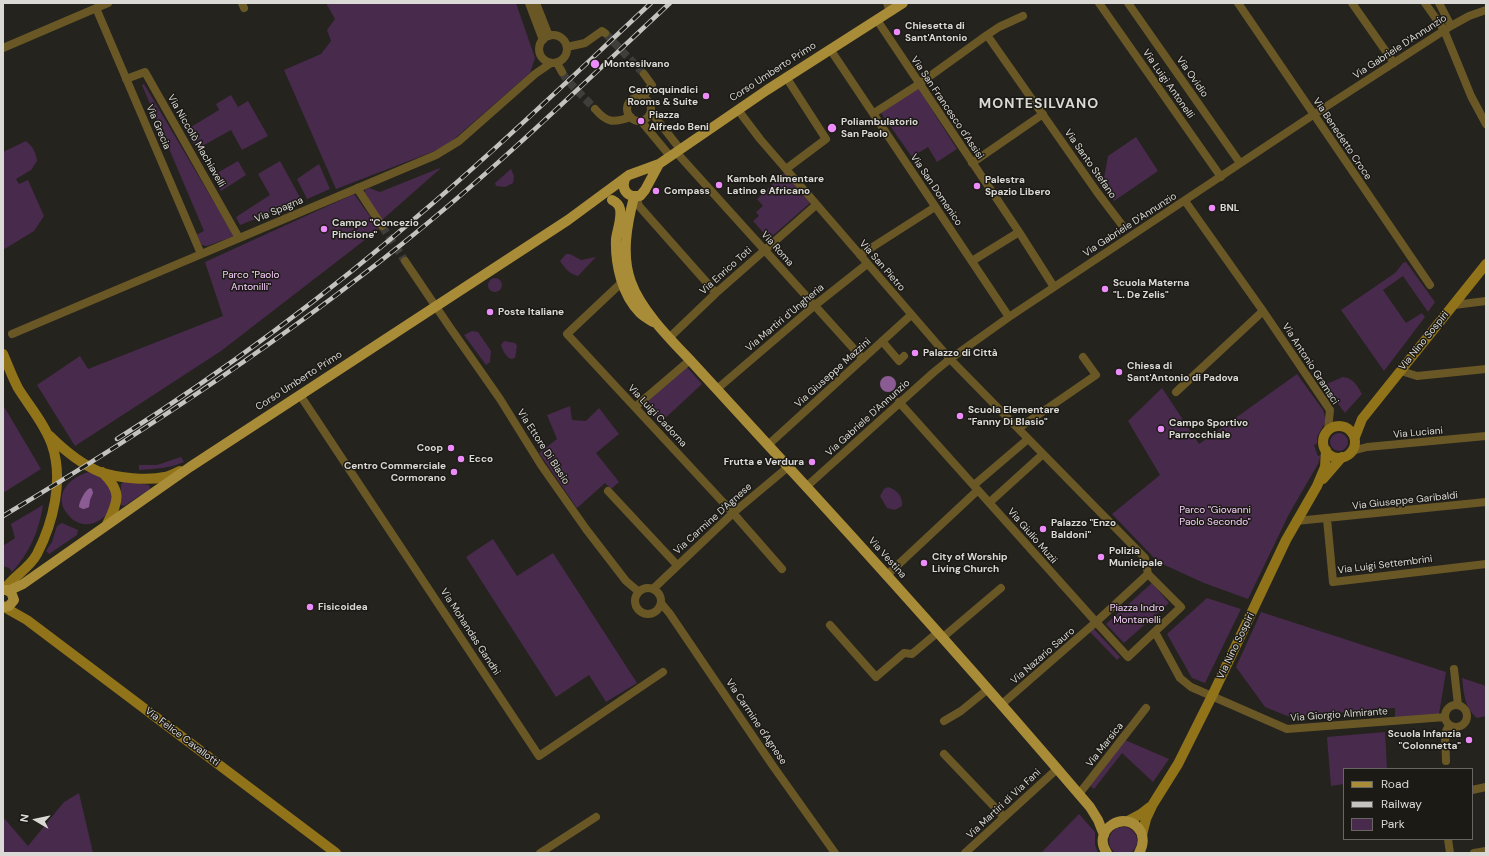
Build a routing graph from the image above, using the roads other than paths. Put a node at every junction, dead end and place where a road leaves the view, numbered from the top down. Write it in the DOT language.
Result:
graph roads {
  1 [pos="108,3"];
  2 [pos="530,3"];
  3 [pos="536,3"];
  4 [pos="903,3"];
  5 [pos="1100,3"];
  6 [pos="1128,3"];
  7 [pos="1238,3"];
  8 [pos="1352,3"];
  9 [pos="1425,3"];
  10 [pos="1439,3"];
  11 [pos="889,7"];
  12 [pos="96,8"];
  13 [pos="1486,10"];
  14 [pos="1023,16"];
  15 [pos="876,20"];
  16 [pos="1447,28"];
  17 [pos="605,33"];
  18 [pos="987,35"];
  19 [pos="546,38"];
  20 [pos="567,47"];
  21 [pos="3,48"];
  22 [pos="830,49"];
  23 [pos="543,59"];
  24 [pos="554,63"];
  25 [pos="1394,63"];
  26 [pos="562,72"];
  27 [pos="535,74"];
  28 [pos="644,74"];
  29 [pos="786,77"];
  30 [pos="126,79"];
  31 [pos="919,84"];
  32 [pos="643,97"];
  33 [pos="594,109"];
  34 [pos="738,110"];
  35 [pos="651,112"];
  36 [pos="874,113"];
  37 [pos="1043,114"];
  38 [pos="1313,115"];
  39 [pos="631,117"];
  40 [pos="642,121"];
  41 [pos="1486,124"];
  42 [pos="676,153"];
  43 [pos="972,163"];
  44 [pos="1240,163"];
  45 [pos="658,164"];
  46 [pos="786,169"];
  47 [pos="634,173"];
  48 [pos="1221,177"];
  49 [pos="625,179"];
  50 [pos="357,188"];
  51 [pos="646,188"];
  52 [pos="631,195"];
  53 [pos="612,200"];
  54 [pos="1185,201"];
  55 [pos="592,203"];
  56 [pos="816,205"];
  57 [pos="935,207"];
  58 [pos="619,222"];
  59 [pos="1122,225"];
  60 [pos="382,226"];
  61 [pos="1019,232"];
  62 [pos="240,238"];
  63 [pos="764,250"];
  64 [pos="201,254"];
  65 [pos="860,255"];
  66 [pos="405,261"];
  67 [pos="972,261"];
  68 [pos="867,264"];
  69 [pos="1486,264"];
  70 [pos="622,281"];
  71 [pos="1430,285"];
  72 [pos="1054,287"];
  73 [pos="716,293"];
  74 [pos="1486,301"];
  75 [pos="1454,304"];
  76 [pos="814,306"];
  77 [pos="437,307"];
  78 [pos="1263,311"];
  79 [pos="911,315"];
  80 [pos="1009,317"];
  81 [pos="661,329"];
  82 [pos="12,334"];
  83 [pos="669,338"];
  84 [pos="882,341"];
  85 [pos="3,354"];
  86 [pos="904,356"];
  87 [pos="861,357"];
  88 [pos="1083,357"];
  89 [pos="950,359"];
  90 [pos="690,360"];
  91 [pos="1486,369"];
  92 [pos="1400,371"];
  93 [pos="717,389"];
  94 [pos="1176,392"];
  95 [pos="300,395"];
  96 [pos="899,402"];
  97 [pos="635,408"];
  98 [pos="1362,419"];
  99 [pos="1344,426"];
  100 [pos="1019,428"];
  101 [pos="1328,430"];
  102 [pos="47,433"];
  103 [pos="1486,436"];
  104 [pos="1355,438"];
  105 [pos="1028,439"];
  106 [pos="768,445"];
  107 [pos="1326,450"];
  108 [pos="1352,451"];
  109 [pos="1043,454"];
  110 [pos="1342,457"];
  111 [pos="190,467"];
  112 [pos="788,467"];
  113 [pos="102,472"];
  114 [pos="1317,486"];
  115 [pos="806,487"];
  116 [pos="976,487"];
  117 [pos="608,491"];
  118 [pos="990,502"];
  119 [pos="1486,502"];
  120 [pos="733,513"];
  121 [pos="1327,519"];
  122 [pos="1296,521"];
  123 [pos="108,524"];
  124 [pos="1486,564"];
  125 [pos="677,565"];
  126 [pos="782,569"];
  127 [pos="1148,574"];
  128 [pos="886,576"];
  129 [pos="23,584"];
  130 [pos="1001,588"];
  131 [pos="653,589"];
  132 [pos="5,590"];
  133 [pos="638,592"];
  134 [pos="13,601"];
  135 [pos="661,603"];
  136 [pos="3,607"];
  137 [pos="27,620"];
  138 [pos="1096,622"];
  139 [pos="830,625"];
  140 [pos="1155,632"];
  141 [pos="940,636"];
  142 [pos="1454,670"];
  143 [pos="664,672"];
  144 [pos="988,689"];
  145 [pos="1212,696"];
  146 [pos="1002,704"];
  147 [pos="1458,704"];
  148 [pos="1146,708"];
  149 [pos="1445,717"];
  150 [pos="944,721"];
  151 [pos="1449,725"];
  152 [pos="944,754"];
  153 [pos="1446,761"];
  154 [pos="1056,769"];
  155 [pos="1486,788"];
  156 [pos="1473,790"];
  157 [pos="1079,794"];
  158 [pos="1153,804"];
  159 [pos="1090,807"];
  160 [pos="596,817"];
  161 [pos="1004,817"];
  162 [pos="1116,822"];
  163 [pos="1128,822"];
  164 [pos="1104,834"];
  165 [pos="1142,838"];
  166 [pos="1448,840"];
  167 [pos="1486,851"];
  168 [pos="336,853"];
  169 [pos="540,853"];
  170 [pos="835,853"];
  171 [pos="965,853"];
  172 [pos="1107,853"];
  173 [pos="1139,853"];
  174 [pos="1144,853"];
  175 [pos="1450,853"];
  176 [pos="1474,853"];
  1 -- 12 [label="street"];
  2 -- 19 [label="street"];
  3 -- 19 [label="street"];
  4 -- 11 [label="main road, Corso Umberto Primo"];
  5 -- 48 [label="street, Via Luigi Antonelli"];
  6 -- 44 [label="street, Via Ovidio"];
  7 -- 38 [label="street, Via Benedetto Croce"];
  8 -- 25 [label="street"];
  9 -- 16 [label="street"];
  10 -- 16 [label="street"];
  11 -- 15 [label="main road, Corso Umberto Primo"];
  12 -- 21 [label="street"];
  12 -- 30 [label="street, Via Grecia"];
  13 -- 16 [label="street, Via Gabriele D'Annunzio"];
  14 -- 18 [label="street"];
  15 -- 22 [label="main road, Corso Umberto Primo"];
  15 -- 31 [label="street, Via San Francesco d'Assisi"];
  16 -- 25 [label="street, Via Gabriele D'Annunzio"];
  16 -- 41 [label="street"];
  17 -- 20 [label="street"];
  18 -- 31 [label="street"];
  18 -- 37 [label="street, Via Santo Stefano"];
  19 -- 20 [label="street"];
  19 -- 23 [label="street"];
  20 -- 24 [label="street"];
  22 -- 29 [label="main road, Corso Umberto Primo"];
  22 -- 36 [label="street, Via San Domenico"];
  23 -- 24 [label="street"];
  23 -- 27 [label="street, Via Spagna"];
  24 -- 26 [label="street"];
  24 -- 27 [label="street, Via Spagna"];
  25 -- 38 [label="street, Via Gabriele D'Annunzio"];
  27 -- 50 [label="street, Via Spagna"];
  28 -- 32 [label="street"];
  29 -- 34 [label="main road, Corso Umberto Primo"];
  29 -- 46 [label="street"];
  30 -- 62 [label="street, Via Niccolò Machiavelli"];
  30 -- 64 [label="street, Via Grecia"];
  31 -- 36 [label="street"];
  31 -- 43 [label="street, Via San Francesco d'Assisi"];
  32 -- 35 [label="street"];
  32 -- 39 [label="street"];
  33 -- 39 [label="street"];
  34 -- 42 [label="main road, Corso Umberto Primo"];
  34 -- 46 [label="street, Via San Pietro"];
  35 -- 40 [label="street"];
  35 -- 42 [label="street"];
  36 -- 57 [label="street, Via San Domenico"];
  37 -- 43 [label="street"];
  37 -- 59 [label="street, Via Santo Stefano"];
  38 -- 44 [label="street, Via Gabriele D'Annunzio"];
  38 -- 71 [label="street, Via Benedetto Croce"];
  39 -- 40 [label="street"];
  40 -- 42 [label="street"];
  42 -- 45 [label="main road, Corso Umberto Primo"];
  42 -- 63 [label="street, Via Roma"];
  43 -- 61 [label="street, Via San Francesco d'Assisi"];
  44 -- 48 [label="street, Via Gabriele D'Annunzio"];
  45 -- 47 [label="main road, Corso Umberto Primo"];
  45 -- 51 [label="main road, Corso Umberto Primo"];
  46 -- 56 [label="street, Via San Pietro"];
  47 -- 49 [label="main road"];
  47 -- 51 [label="main road"];
  48 -- 54 [label="street, Via Gabriele D'Annunzio"];
  49 -- 52 [label="main road"];
  49 -- 55 [label="main road, Corso Umberto Primo"];
  50 -- 60 [label="street"];
  50 -- 62 [label="street, Via Spagna"];
  51 -- 52 [label="main road"];
  52 -- 53 [label="main road, Corso Umberto Primo"];
  52 -- 58 [label="main road, Via Vestina"];
  52 -- 73 [label="street"];
  52 -- 81 [label="main road, Via Vestina"];
  53 -- 55 [label="main road, Corso Umberto Primo"];
  53 -- 58 [label="main road, Via Vestina"];
  54 -- 72 [label="street, Via Gabriele D'Annunzio"];
  54 -- 78 [label="street, Via Antonio Gramsci"];
  55 -- 77 [label="main road, Corso Umberto Primo"];
  56 -- 63 [label="street, Via Enrico Toti"];
  56 -- 65 [label="street, Via San Pietro"];
  57 -- 65 [label="street"];
  57 -- 67 [label="street, Via San Domenico"];
  58 -- 70 [label="main road, Via Vestina"];
  61 -- 67 [label="street"];
  61 -- 72 [label="street, Via San Francesco d'Assisi"];
  62 -- 64 [label="street, Via Spagna"];
  63 -- 73 [label="street, Via Enrico Toti"];
  63 -- 76 [label="street, Via Roma"];
  64 -- 82 [label="street, Via Spagna"];
  65 -- 68 [label="street, Via San Pietro"];
  66 -- 77 [label="street, Via Ettore Di Blasio"];
  67 -- 80 [label="street, Via San Domenico"];
  68 -- 76 [label="street, Via Martiri d'Ungheria"];
  68 -- 79 [label="street, Via San Pietro"];
  69 -- 75 [label="street, Via Nino Sospiri"];
  70 -- 81 [label="main road, Via Vestina"];
  70 -- 97 [label="street, Via Luigi Cadorna"];
  72 -- 80 [label="street, Via Gabriele D'Annunzio"];
  73 -- 83 [label="street, Via Enrico Toti"];
  74 -- 75 [label="street"];
  75 -- 92 [label="street, Via Nino Sospiri"];
  76 -- 87 [label="street, Via Roma"];
  76 -- 93 [label="street, Via Martiri d'Ungheria"];
  77 -- 95 [label="main road, Corso Umberto Primo"];
  77 -- 133 [label="street, Via Ettore Di Blasio"];
  78 -- 94 [label="street"];
  78 -- 101 [label="street, Via Antonio Gramsci"];
  79 -- 84 [label="street, Via Giuseppe Mazzini"];
  79 -- 89 [label="street, Via San Pietro"];
  80 -- 89 [label="street, Via Gabriele D'Annunzio"];
  81 -- 83 [label="main road, Via Vestina"];
  83 -- 90 [label="main road, Via Vestina"];
  84 -- 86 [label="street"];
  84 -- 87 [label="street, Via Giuseppe Mazzini"];
  85 -- 102 [label="street"];
  87 -- 106 [label="street, Via Giuseppe Mazzini"];
  88 -- 100 [label="street"];
  89 -- 96 [label="street, Via Gabriele D'Annunzio"];
  89 -- 100 [label="street, Via San Pietro"];
  90 -- 93 [label="main road, Via Vestina"];
  90 -- 97 [label="street"];
  91 -- 92 [label="street"];
  92 -- 98 [label="street, Via Nino Sospiri"];
  93 -- 106 [label="main road, Via Vestina"];
  95 -- 111 [label="main road, Corso Umberto Primo"];
  95 -- 143 [label="street, Via Mohandas Gandhi"];
  96 -- 115 [label="street, Via Gabriele D'Annunzio"];
  96 -- 116 [label="street, Via Giulio Muzii"];
  97 -- 120 [label="street, Via Luigi Cadorna"];
  98 -- 99 [label="street"];
  98 -- 104 [label="street, Via Nino Sospiri"];
  99 -- 101 [label="street"];
  99 -- 104 [label="street"];
  100 -- 105 [label="street, Via San Pietro"];
  101 -- 107 [label="street"];
  102 -- 113 [label="street"];
  102 -- 132 [label="street"];
  103 -- 108 [label="street, Via Luciani"];
  104 -- 108 [label="street"];
  105 -- 109 [label="street, Via San Pietro"];
  105 -- 116 [label="street"];
  106 -- 112 [label="main road, Via Vestina"];
  107 -- 110 [label="street"];
  107 -- 114 [label="street, Via Nino Sospiri"];
  108 -- 110 [label="street"];
  109 -- 118 [label="street"];
  109 -- 127 [label="street"];
  110 -- 114 [label="street, Via Nino Sospiri"];
  111 -- 113 [label="street"];
  111 -- 123 [label="main road, Corso Umberto Primo"];
  112 -- 115 [label="main road, Via Vestina"];
  112 -- 120 [label="street, Via Carmine D'Agnese"];
  113 -- 123 [label="street"];
  114 -- 122 [label="street, Via Nino Sospiri"];
  115 -- 128 [label="main road, Via Vestina"];
  116 -- 118 [label="street, Via Giulio Muzii"];
  116 -- 128 [label="street"];
  117 -- 125 [label="street"];
  118 -- 138 [label="street, Via Giulio Muzii"];
  119 -- 121 [label="street, Via Giuseppe Garibaldi"];
  120 -- 125 [label="street, Via Carmine D'Agnese"];
  120 -- 126 [label="street, Via Luigi Cadorna"];
  121 -- 122 [label="street"];
  121 -- 124 [label="street, Via Luigi Settembrini"];
  122 -- 145 [label="street, Via Nino Sospiri"];
  123 -- 129 [label="main road, Corso Umberto Primo"];
  125 -- 131 [label="street, Via Carmine D'Agnese"];
  127 -- 138 [label="street"];
  127 -- 140 [label="street"];
  128 -- 141 [label="main road, Via Vestina"];
  129 -- 132 [label="main road, Corso Umberto Primo"];
  129 -- 134 [label="main road, Corso Umberto Primo"];
  130 -- 141 [label="street"];
  131 -- 133 [label="street"];
  131 -- 135 [label="street"];
  132 -- 134 [label="main road"];
  133 -- 135 [label="street"];
  134 -- 136 [label="main road"];
  134 -- 137 [label="street, Via Felice Cavallotti"];
  135 -- 170 [label="street, Via Carmine d'Agnese"];
  136 -- 137 [label="street, Via Felice Cavallotti"];
  137 -- 168 [label="street, Via Felice Cavallotti"];
  138 -- 140 [label="street"];
  138 -- 146 [label="street, Via Nazario Sauro"];
  139 -- 141 [label="street"];
  140 -- 145 [label="street, Via Giorgio Almirante"];
  141 -- 144 [label="main road, Via Vestina"];
  142 -- 147 [label="street"];
  144 -- 146 [label="main road, Via Vestina"];
  144 -- 150 [label="street"];
  145 -- 149 [label="street, Via Giorgio Almirante"];
  145 -- 158 [label="street, Via Nino Sospiri"];
  146 -- 154 [label="main road, Via Vestina"];
  147 -- 149 [label="street"];
  147 -- 151 [label="street"];
  148 -- 157 [label="street, Via Marsica"];
  149 -- 151 [label="street"];
  151 -- 153 [label="street"];
  152 -- 161 [label="street"];
  154 -- 157 [label="main road, Via Vestina"];
  154 -- 161 [label="street, Via Martiri di Via Fani"];
  155 -- 156 [label="street"];
  157 -- 159 [label="main road, Via Vestina"];
  158 -- 163 [label="street, Via Nino Sospiri"];
  158 -- 165 [label="street, Via Nino Sospiri"];
  159 -- 162 [label="main road, Via Vestina"];
  159 -- 164 [label="main road, Via Vestina"];
  160 -- 169 [label="street"];
  161 -- 171 [label="street, Via Martiri di Via Fani"];
  162 -- 163 [label="main road"];
  162 -- 164 [label="main road"];
  163 -- 165 [label="main road"];
  164 -- 172 [label="main road, Via Vestina"];
  165 -- 173 [label="main road"];
  165 -- 174 [label="main road"];
  166 -- 175 [label="street"];
  167 -- 176 [label="street"];
}
